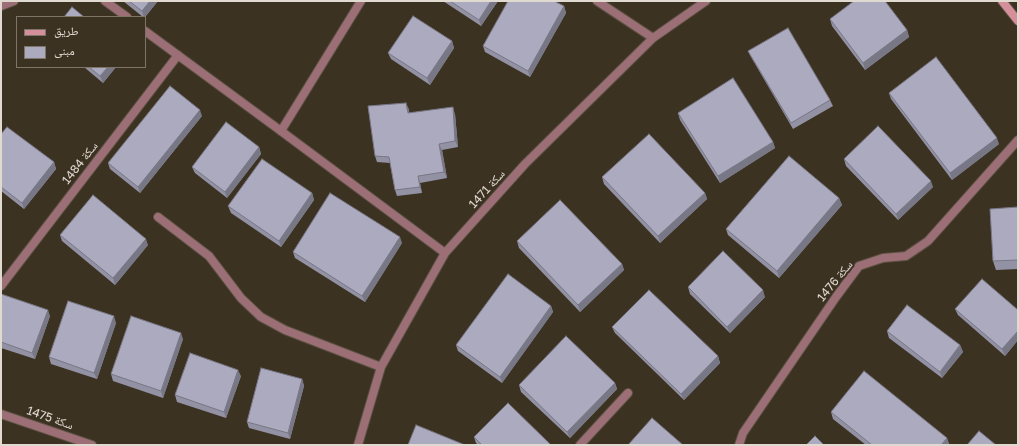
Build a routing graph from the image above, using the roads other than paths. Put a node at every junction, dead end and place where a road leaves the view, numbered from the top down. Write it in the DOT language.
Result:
graph roads {
  1 [pos="14,1"];
  2 [pos="105,1"];
  3 [pos="361,1"];
  4 [pos="597,1"];
  5 [pos="706,1"];
  6 [pos="1002,1"];
  7 [pos="1,6"];
  8 [pos="125,16"];
  9 [pos="1018,21"];
  10 [pos="146,32"];
  11 [pos="653,38"];
  12 [pos="178,55"];
  13 [pos="282,131"];
  14 [pos="1018,140"];
  15 [pos="158,217"];
  16 [pos="446,253"];
  17 [pos="1,286"];
  18 [pos="381,367"];
  19 [pos="628,393"];
  20 [pos="1,414"];
  21 [pos="78,443"];
  22 [pos="92,445"];
  23 [pos="358,445"];
  24 [pos="580,445"];
  25 [pos="740,445"];
  1 -- 7 [label="street"];
  2 -- 8 [label="street"];
  3 -- 13 [label="street"];
  4 -- 11 [label="street"];
  5 -- 11 [label="street, سكة 1471"];
  6 -- 9 [label="street"];
  10 -- 12 [label="street"];
  11 -- 16 [label="street, سكة 1471"];
  12 -- 13 [label="street"];
  12 -- 17 [label="street, سكة 1484"];
  13 -- 16 [label="street"];
  14 -- 25 [label="street, سكة 1476"];
  15 -- 18 [label="street"];
  16 -- 18 [label="street, سكة 1471"];
  18 -- 23 [label="street, سكة 1471"];
  19 -- 24 [label="street"];
  20 -- 21 [label="street, سكة 1475"];
  21 -- 22 [label="street, سكة 1475"];
}
